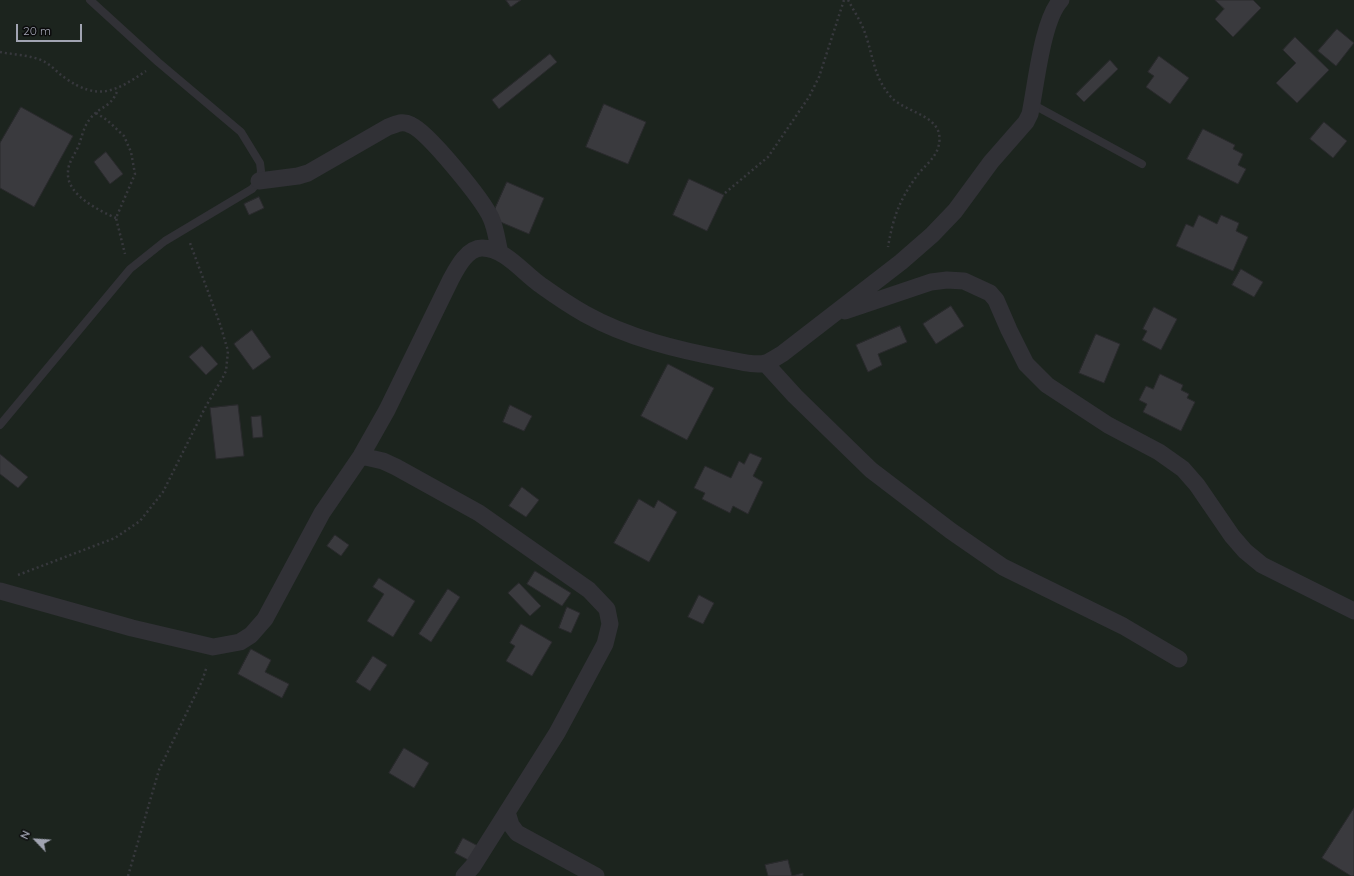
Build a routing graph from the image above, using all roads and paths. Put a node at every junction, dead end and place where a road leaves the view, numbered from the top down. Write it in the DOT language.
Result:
graph roads {
  1 [pos="90,0"];
  2 [pos="844,0"];
  3 [pos="848,0"];
  4 [pos="1061,0"];
  5 [pos="0,52"];
  6 [pos="158,62"];
  7 [pos="118,88"];
  8 [pos="1032,104"];
  9 [pos="96,113"];
  10 [pos="1142,164"];
  11 [pos="259,181"];
  12 [pos="725,192"];
  13 [pos="116,218"];
  14 [pos="185,229"];
  15 [pos="500,253"];
  16 [pos="130,269"];
  17 [pos="879,278"];
  18 [pos="833,315"];
  19 [pos="765,363"];
  20 [pos="0,425"];
  21 [pos="361,456"];
  22 [pos="14,576"];
  23 [pos="0,591"];
  24 [pos="1354,611"];
  25 [pos="213,647"];
  26 [pos="1179,659"];
  27 [pos="506,812"];
  28 [pos="128,876"];
  29 [pos="464,876"];
  30 [pos="596,876"];
  1 -- 6 [label="lane"];
  2 -- 12 [label="path"];
  3 -- 17 [label="path"];
  4 -- 8 [label="street"];
  5 -- 7 [label="path"];
  6 -- 7 [label="path"];
  6 -- 11 [label="lane"];
  7 -- 9 [label="path"];
  8 -- 10 [label="lane"];
  8 -- 17 [label="street"];
  9 -- 13 [label="path"];
  9 -- 13 [label="path"];
  11 -- 14 [label="lane"];
  11 -- 15 [label="street"];
  13 -- 16 [label="path"];
  14 -- 16 [label="lane"];
  14 -- 22 [label="path"];
  15 -- 19 [label="street"];
  15 -- 21 [label="street"];
  16 -- 20 [label="lane"];
  17 -- 18 [label="street"];
  18 -- 19 [label="street"];
  18 -- 24 [label="street"];
  19 -- 26 [label="street"];
  21 -- 25 [label="street"];
  21 -- 27 [label="street"];
  23 -- 25 [label="street"];
  25 -- 28 [label="path"];
  27 -- 29 [label="street"];
  27 -- 30 [label="street"];
}
